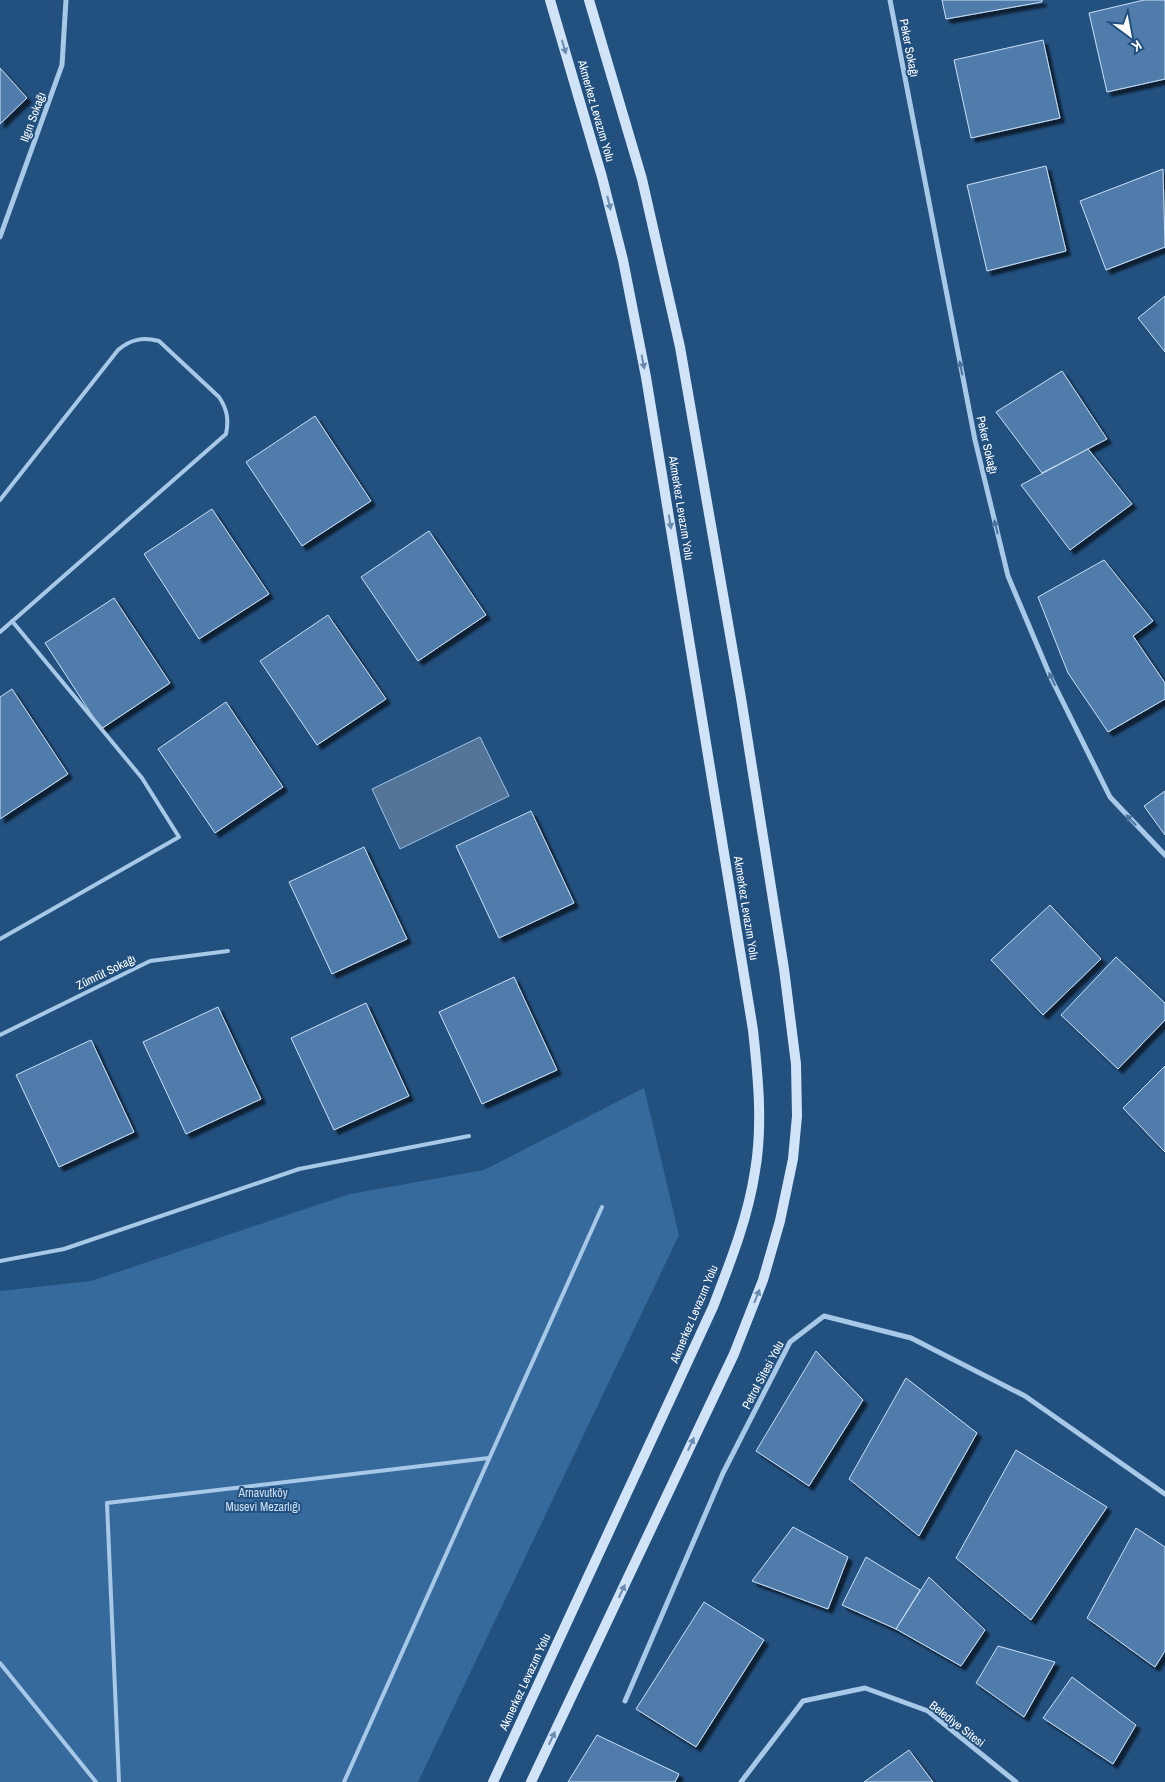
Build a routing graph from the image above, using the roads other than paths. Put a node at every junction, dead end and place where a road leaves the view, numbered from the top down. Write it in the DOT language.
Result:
graph roads {
  1 [pos="66,0"];
  2 [pos="550,0"];
  3 [pos="589,0"];
  4 [pos="890,0"];
  5 [pos="0,237"];
  6 [pos="0,500"];
  7 [pos="12,622"];
  8 [pos="0,632"];
  9 [pos="1165,855"];
  10 [pos="0,939"];
  11 [pos="228,951"];
  12 [pos="0,1035"];
  13 [pos="468,1136"];
  14 [pos="602,1207"];
  15 [pos="0,1261"];
  16 [pos="489,1458"];
  17 [pos="1165,1494"];
  18 [pos="0,1663"];
  19 [pos="625,1701"];
  20 [pos="96,1782"];
  21 [pos="119,1782"];
  22 [pos="344,1782"];
  23 [pos="493,1782"];
  24 [pos="532,1782"];
  25 [pos="741,1782"];
  26 [pos="1016,1782"];
  1 -- 5 [label="street, Ilgın Sokağı"];
  2 -- 23 [label="main road, Akmerkez Levazım Yolu, one-way"];
  24 -- 3 [label="main road, Akmerkez Levazım Yolu, one-way"];
  9 -- 4 [label="street, Peker Sokağı, one-way"];
  6 -- 7 [label="lane"];
  7 -- 8 [label="lane"];
  7 -- 10 [label="lane"];
  11 -- 12 [label="lane, Zümrüt Sokağı"];
  13 -- 15 [label="lane"];
  14 -- 16 [label="lane"];
  16 -- 21 [label="lane"];
  16 -- 22 [label="lane"];
  17 -- 19 [label="street, Petrol Sitesi Yolu"];
  18 -- 20 [label="lane"];
  25 -- 26 [label="street, Belediye Sitesi"];
}
